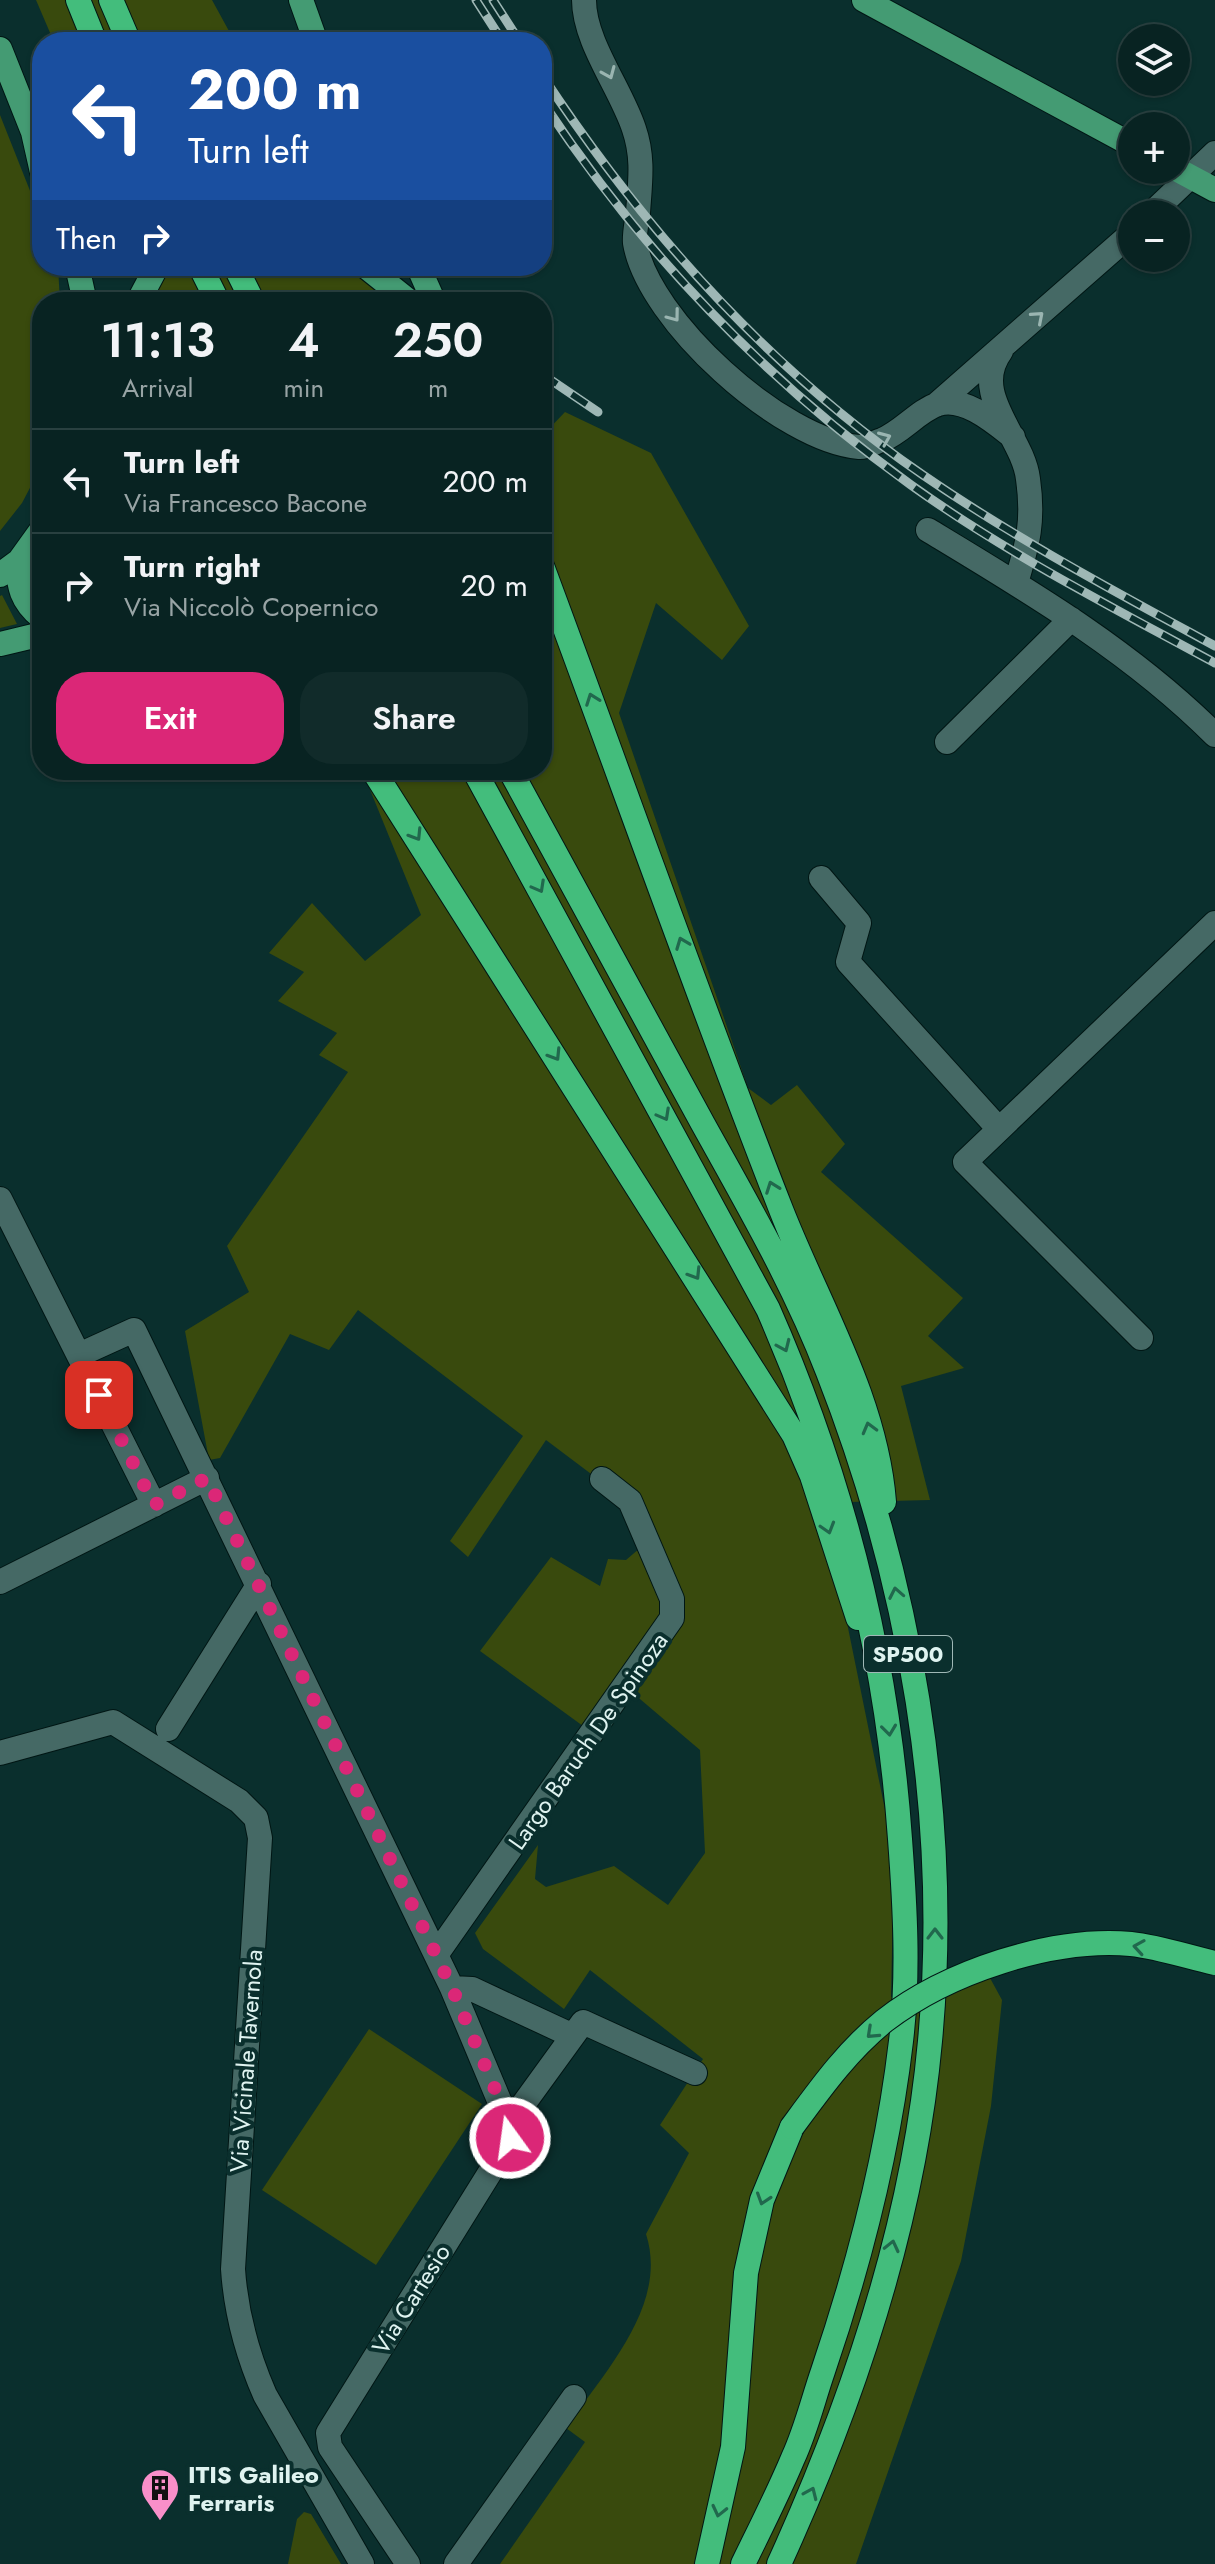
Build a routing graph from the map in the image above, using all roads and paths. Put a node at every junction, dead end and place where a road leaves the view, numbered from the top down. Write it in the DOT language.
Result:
graph roads {
  1 [pos="78,0"];
  2 [pos="111,0"];
  3 [pos="301,0"];
  4 [pos="584,0"];
  5 [pos="864,0"];
  6 [pos="91,32"];
  7 [pos="125,32"];
  8 [pos="309,32"];
  9 [pos="0,49"];
  10 [pos="32,122"];
  11 [pos="1118,137"];
  12 [pos="1215,153"];
  13 [pos="1190,169"];
  14 [pos="1190,177"];
  15 [pos="1174,184"];
  16 [pos="1215,190"];
  17 [pos="1162,200"];
  18 [pos="1118,245"];
  19 [pos="378,276"];
  20 [pos="398,292"];
  21 [pos="1008,343"];
  22 [pos="936,405"];
  23 [pos="1013,437"];
  24 [pos="928,530"];
  25 [pos="32,541"];
  26 [pos="9,568"];
  27 [pos="1016,583"];
  28 [pos="552,593"];
  29 [pos="32,607"];
  30 [pos="1071,619"];
  31 [pos="32,636"];
  32 [pos="0,644"];
  33 [pos="1215,735"];
  34 [pos="947,742"];
  35 [pos="379,780"];
  36 [pos="480,780"];
  37 [pos="515,780"];
  38 [pos="821,878"];
  39 [pos="1215,923"];
  40 [pos="998,1128"];
  41 [pos="0,1199"];
  42 [pos="1141,1338"];
  43 [pos="79,1355"];
  44 [pos="207,1478"];
  45 [pos="602,1479"];
  46 [pos="154,1505"];
  47 [pos="889,1560"];
  48 [pos="0,1582"];
  49 [pos="259,1584"];
  50 [pos="882,1679"];
  51 [pos="168,1729"];
  52 [pos="0,1753"];
  53 [pos="436,1955"];
  54 [pos="1215,1963"];
  55 [pos="452,1988"];
  56 [pos="571,2035"];
  57 [pos="695,2073"];
  58 [pos="509,2124"];
  59 [pos="574,2397"];
  60 [pos="362,2564"];
  61 [pos="408,2564"];
  62 [pos="456,2564"];
  63 [pos="707,2564"];
  64 [pos="743,2564"];
  65 [pos="779,2564"];
  1 -- 6 [label="highway"];
  2 -- 7 [label="highway"];
  3 -- 8 [label="main road"];
  4 -- 22 [label="street, one-way"];
  5 -- 11 [label="main road"];
  9 -- 10 [label="main road"];
  12 -- 13 [label="street"];
  14 -- 16 [label="main road"];
  15 -- 17 [label="street"];
  21 -- 18 [label="street, one-way"];
  19 -- 20 [label="main road"];
  21 -- 22 [label="street"];
  21 -- 23 [label="street"];
  22 -- 23 [label="street"];
  23 -- 27 [label="street"];
  24 -- 27 [label="street"];
  25 -- 26 [label="main road"];
  26 -- 29 [label="main road"];
  27 -- 30 [label="street"];
  47 -- 28 [label="highway, one-way"];
  30 -- 33 [label="street"];
  30 -- 34 [label="street"];
  31 -- 32 [label="main road"];
  35 -- 50 [label="highway, one-way"];
  36 -- 50 [label="highway, SP500, one-way"];
  37 -- 47 [label="highway, SP500"];
  38 -- 40 [label="street"];
  39 -- 40 [label="street"];
  40 -- 42 [label="street"];
  41 -- 43 [label="street"];
  43 -- 44 [label="street"];
  43 -- 46 [label="street"];
  44 -- 46 [label="street"];
  44 -- 49 [label="street"];
  45 -- 53 [label="street, Largo Baruch De Spinoza"];
  46 -- 48 [label="street"];
  65 -- 47 [label="highway, SP500, one-way"];
  49 -- 51 [label="street"];
  49 -- 53 [label="street"];
  50 -- 64 [label="highway, SP500, one-way"];
  52 -- 60 [label="street, Via Vicinale Tavernola"];
  53 -- 55 [label="street"];
  54 -- 63 [label="highway, one-way, bridge"];
  55 -- 56 [label="street"];
  55 -- 58 [label="street"];
  56 -- 57 [label="street"];
  56 -- 58 [label="street, Via Cartesio"];
  58 -- 61 [label="street, Via Cartesio"];
  59 -- 62 [label="street"];
}
